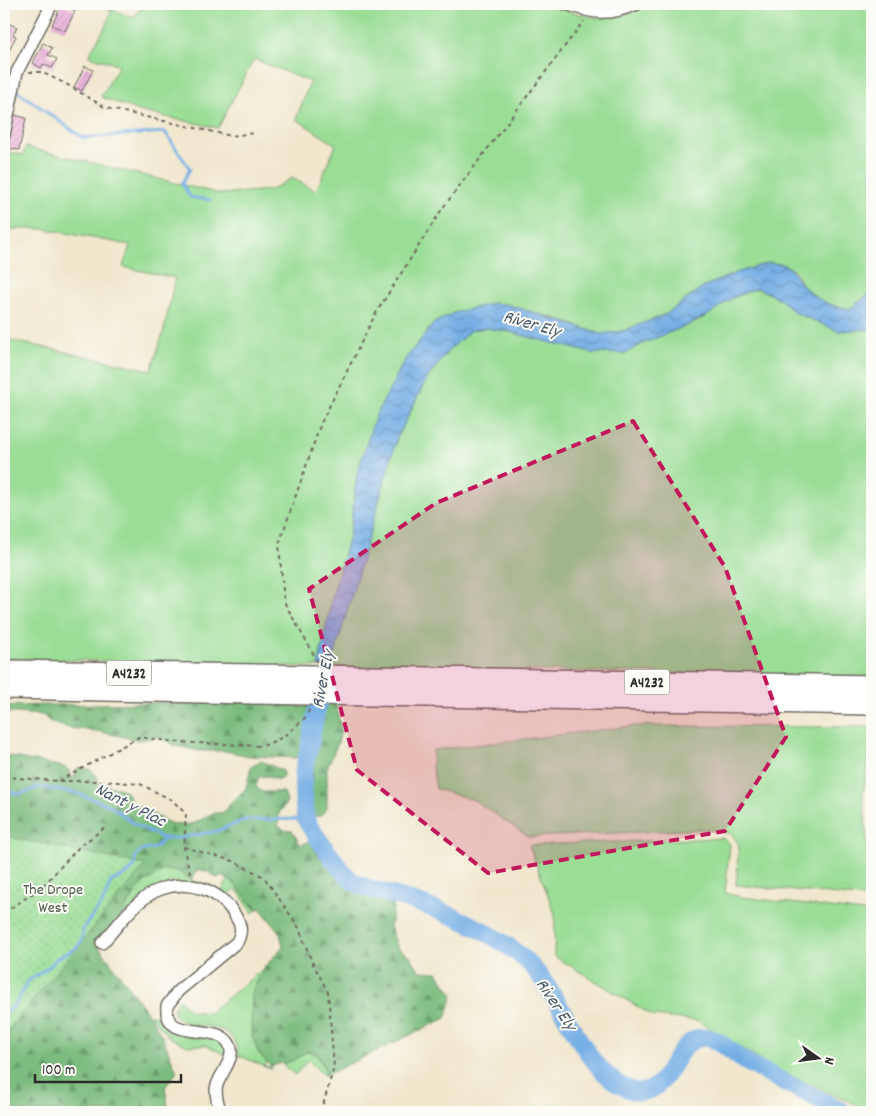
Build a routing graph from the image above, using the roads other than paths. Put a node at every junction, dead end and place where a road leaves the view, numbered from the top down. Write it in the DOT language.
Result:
graph roads {
  1 [pos="52,4"];
  2 [pos="566,4"];
  3 [pos="637,4"];
  4 [pos="4,135"];
  5 [pos="4,671"];
  6 [pos="254,684"];
  7 [pos="4,688"];
  8 [pos="868,695"];
  9 [pos="102,943"];
  10 [pos="221,1112"];
  1 -- 4 [label="street"];
  2 -- 3 [label="street"];
  5 -- 6 [label="highway, A4232"];
  6 -- 7 [label="highway, A4232"];
  6 -- 8 [label="highway, A4232, bridge"];
  9 -- 10 [label="street"];
}
